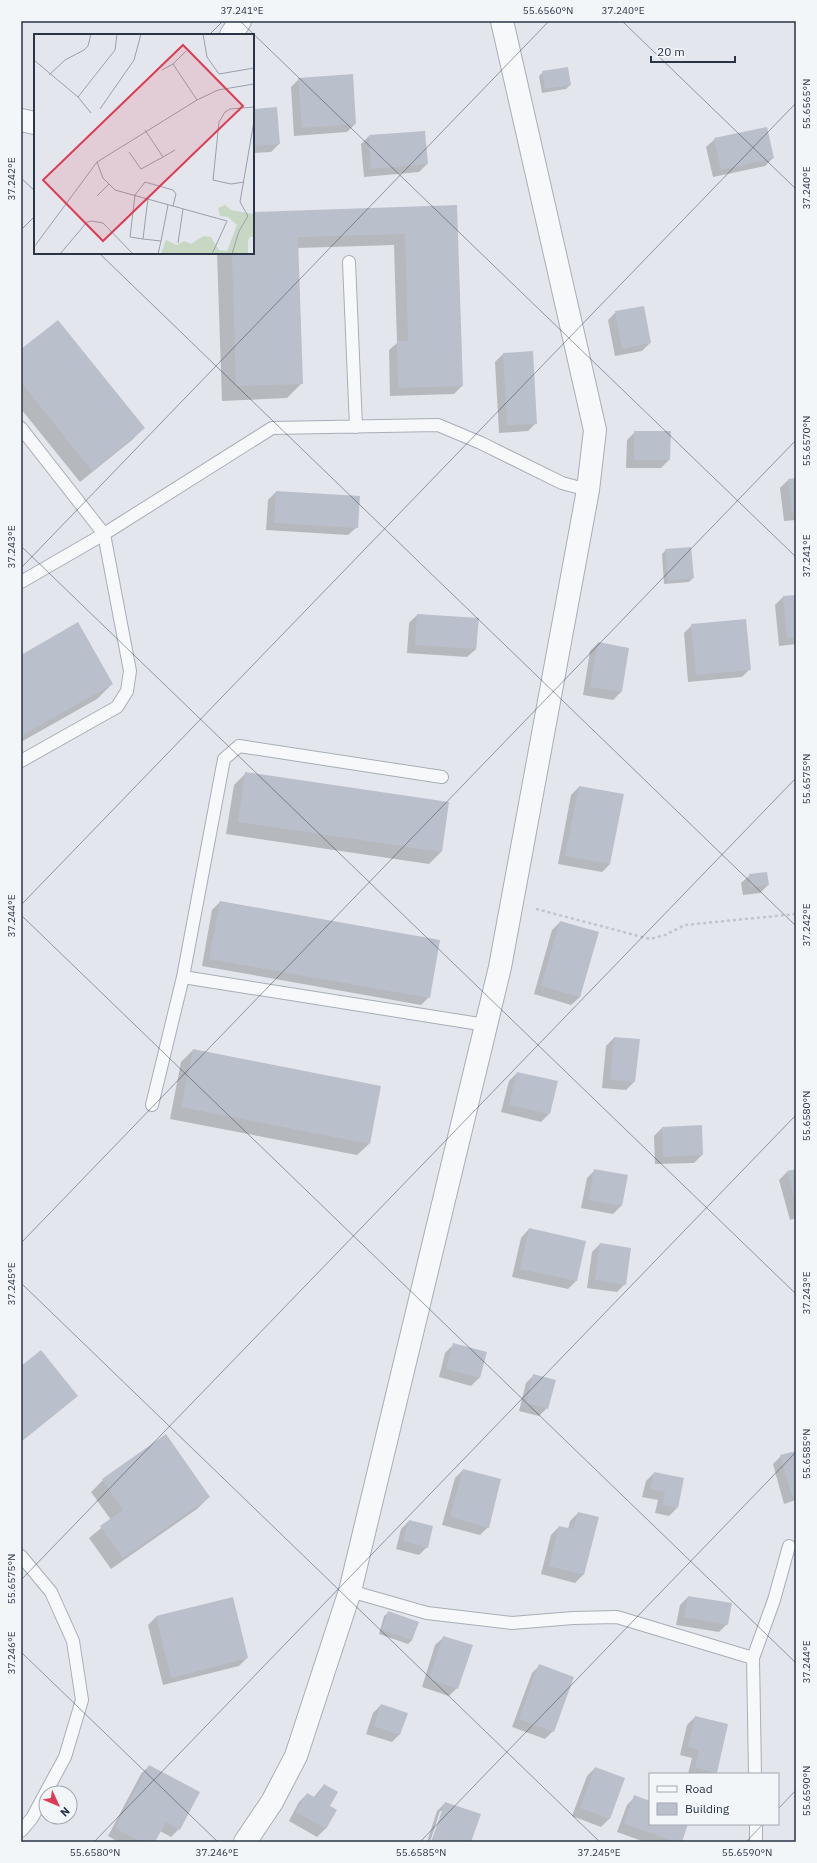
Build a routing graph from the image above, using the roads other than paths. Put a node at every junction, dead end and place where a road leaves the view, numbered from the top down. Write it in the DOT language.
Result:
graph roads {
  1 [pos="240,21"];
  2 [pos="502,21"];
  3 [pos="232,34"];
  4 [pos="21,120"];
  5 [pos="34,123"];
  6 [pos="349,262"];
  7 [pos="356,427"];
  8 [pos="21,428"];
  9 [pos="588,490"];
  10 [pos="104,534"];
  11 [pos="21,582"];
  12 [pos="21,761"];
  13 [pos="442,777"];
  14 [pos="183,977"];
  15 [pos="486,1025"];
  16 [pos="152,1105"];
  17 [pos="789,1546"];
  18 [pos="21,1556"];
  19 [pos="350,1591"];
  20 [pos="753,1658"];
  21 [pos="755,1773"];
  22 [pos="756,1825"];
  23 [pos="21,1831"];
  24 [pos="756,1840"];
  25 [pos="245,1842"];
  1 -- 3 [label="street"];
  2 -- 9 [label="street"];
  4 -- 5 [label="street"];
  6 -- 7 [label="lane"];
  7 -- 9 [label="lane"];
  7 -- 10 [label="lane"];
  8 -- 10 [label="lane"];
  9 -- 15 [label="street"];
  10 -- 11 [label="lane"];
  10 -- 12 [label="lane"];
  13 -- 14 [label="lane"];
  14 -- 15 [label="lane"];
  14 -- 16 [label="lane"];
  15 -- 19 [label="street"];
  17 -- 20 [label="lane"];
  18 -- 23 [label="lane"];
  19 -- 20 [label="lane"];
  19 -- 25 [label="street"];
  20 -- 21 [label="lane"];
  22 -- 24 [label="lane"];
}
